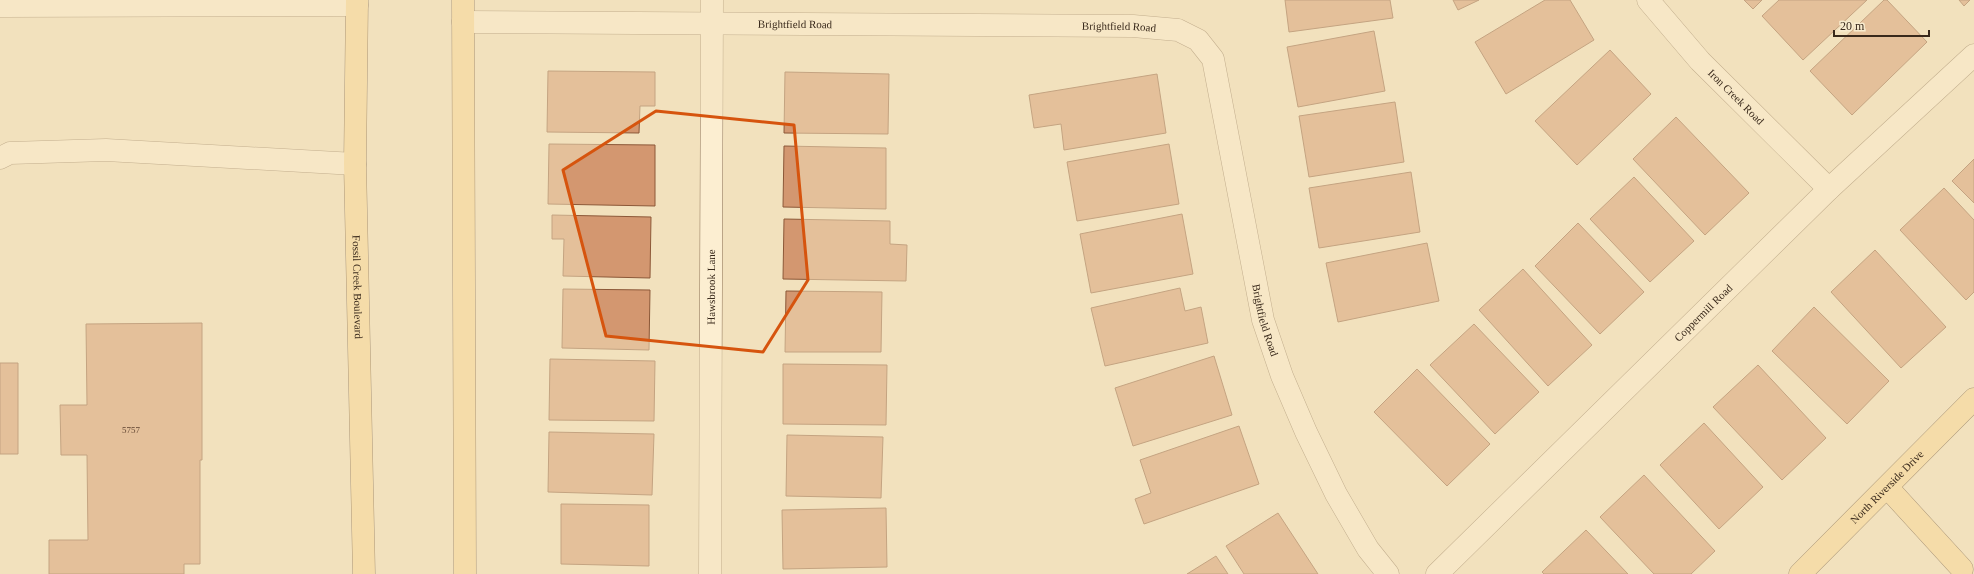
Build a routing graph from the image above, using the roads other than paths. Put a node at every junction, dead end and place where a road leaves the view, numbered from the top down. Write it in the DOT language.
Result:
graph roads {
  1 [pos="463,0"];
  2 [pos="712,0"];
  3 [pos="1648,0"];
  4 [pos="357,2"];
  5 [pos="0,6"];
  6 [pos="463,22"];
  7 [pos="711,23"];
  8 [pos="1974,55"];
  9 [pos="0,158"];
  10 [pos="355,164"];
  11 [pos="1829,189"];
  12 [pos="1974,399"];
  13 [pos="1887,487"];
  14 [pos="1965,567"];
  15 [pos="364,574"];
  16 [pos="465,574"];
  17 [pos="710,574"];
  18 [pos="1388,574"];
  19 [pos="1437,574"];
  20 [pos="1800,574"];
  1 -- 6 [label="main road"];
  2 -- 7 [label="street, Hawsbrook Lane"];
  3 -- 11 [label="street, Iron Creek Road"];
  4 -- 5 [label="street"];
  4 -- 10 [label="main road, Fossil Creek Boulevard"];
  6 -- 7 [label="street, Brightfield Road"];
  6 -- 16 [label="main road"];
  7 -- 17 [label="street, Hawsbrook Lane"];
  7 -- 18 [label="street, Brightfield Road"];
  8 -- 11 [label="street, Coppermill Road"];
  9 -- 10 [label="street"];
  10 -- 15 [label="main road, Fossil Creek Boulevard"];
  11 -- 19 [label="street, Coppermill Road"];
  12 -- 13 [label="main road, North Riverside Drive"];
  13 -- 14 [label="main road"];
  13 -- 20 [label="main road, North Riverside Drive"];
}
